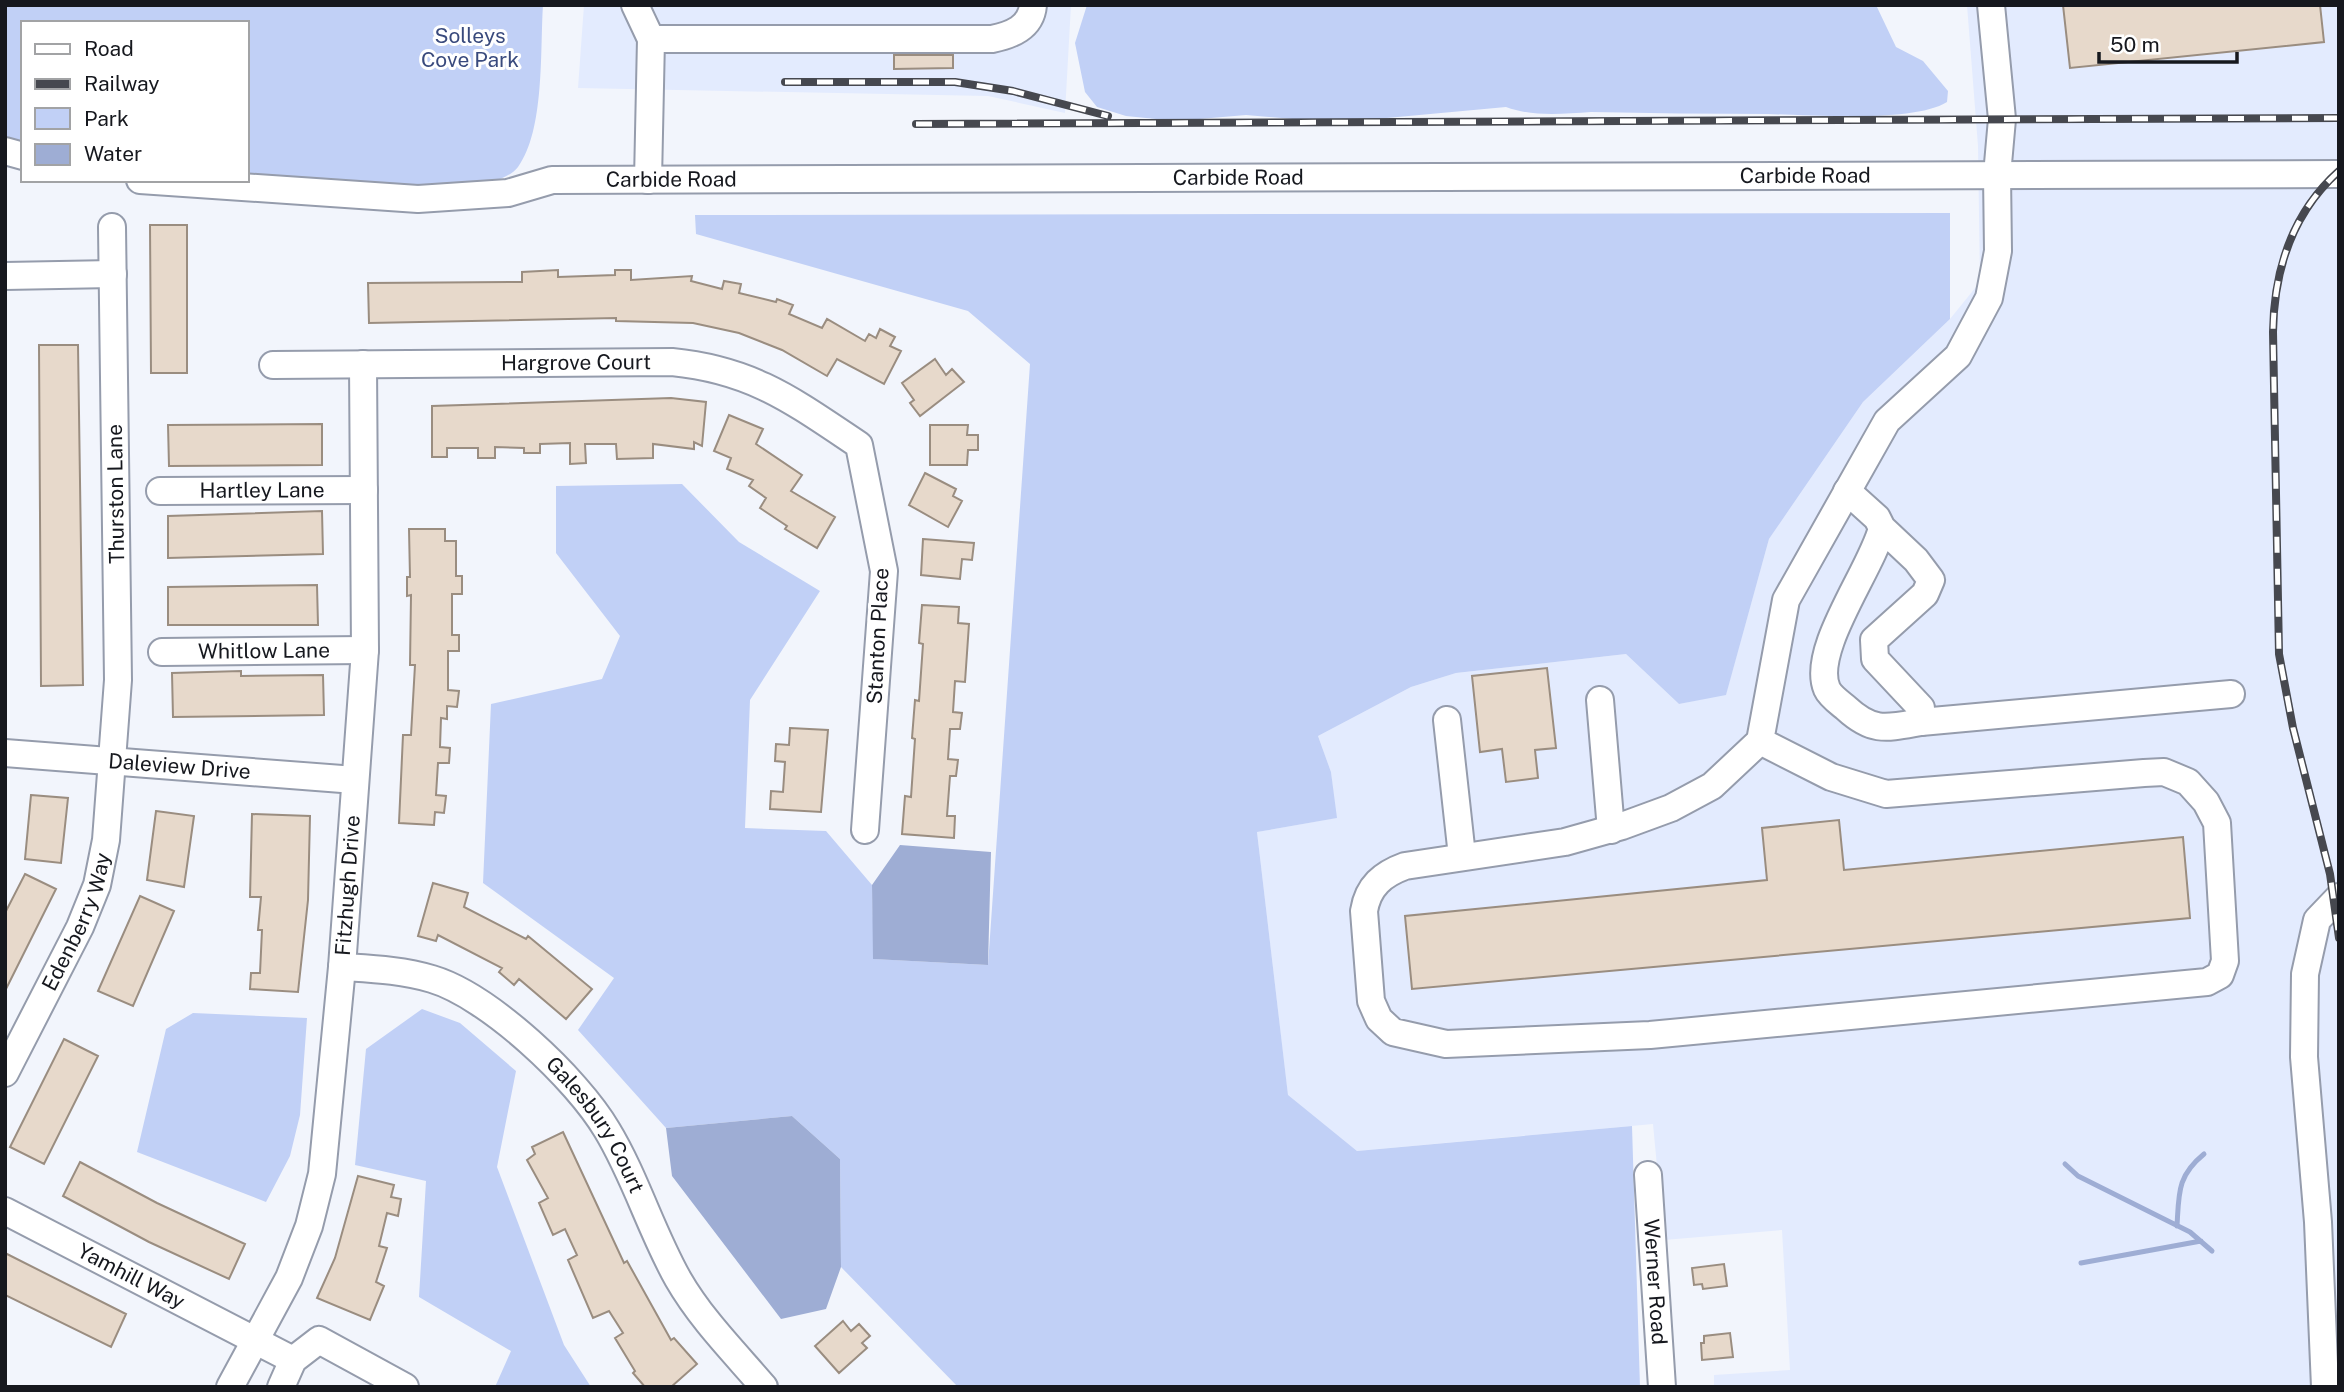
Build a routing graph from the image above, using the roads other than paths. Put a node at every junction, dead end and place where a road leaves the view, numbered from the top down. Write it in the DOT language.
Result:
graph roads {
  1 [pos="635,5"];
  2 [pos="1034,5"];
  3 [pos="1991,5"];
  4 [pos="651,39"];
  5 [pos="2339,174"];
  6 [pos="1997,175"];
  7 [pos="648,180"];
  8 [pos="168,182"];
  9 [pos="112,228"];
  10 [pos="113,274"];
  11 [pos="5,276"];
  12 [pos="363,364"];
  13 [pos="273,365"];
  14 [pos="859,444"];
  15 [pos="365,490"];
  16 [pos="160,491"];
  17 [pos="1847,491"];
  18 [pos="1882,528"];
  19 [pos="1834,633"];
  20 [pos="1874,649"];
  21 [pos="365,650"];
  22 [pos="162,652"];
  23 [pos="2231,694"];
  24 [pos="1600,701"];
  25 [pos="1447,720"];
  26 [pos="1921,722"];
  27 [pos="1760,741"];
  28 [pos="5,752"];
  29 [pos="113,761"];
  30 [pos="355,780"];
  31 [pos="866,830"];
  32 [pos="1611,830"];
  33 [pos="1462,856"];
  34 [pos="2339,897"];
  35 [pos="342,967"];
  36 [pos="5,1073"];
  37 [pos="1648,1175"];
  38 [pos="5,1211"];
  39 [pos="255,1341"];
  40 [pos="293,1360"];
  41 [pos="230,1387"];
  42 [pos="281,1387"];
  43 [pos="405,1387"];
  44 [pos="764,1387"];
  45 [pos="1662,1387"];
  46 [pos="2325,1387"];
  1 -- 4 [label="street"];
  2 -- 4 [label="street"];
  3 -- 6 [label="street"];
  4 -- 7 [label="street"];
  5 -- 6 [label="street, Carbide Road"];
  6 -- 7 [label="street, Carbide Road"];
  6 -- 17 [label="street"];
  7 -- 8 [label="street, Carbide Road"];
  9 -- 10 [label="street, Thurston Lane"];
  10 -- 11 [label="street"];
  10 -- 29 [label="street, Thurston Lane"];
  12 -- 13 [label="street, Hargrove Court"];
  12 -- 14 [label="street, Hargrove Court"];
  12 -- 15 [label="street, Fitzhugh Drive"];
  14 -- 31 [label="street, Stanton Place"];
  15 -- 16 [label="street, Hartley Lane"];
  15 -- 21 [label="street, Fitzhugh Drive"];
  17 -- 18 [label="street"];
  17 -- 27 [label="street"];
  18 -- 19 [label="street"];
  18 -- 20 [label="street"];
  19 -- 20 [label="street"];
  19 -- 26 [label="street"];
  20 -- 26 [label="street"];
  21 -- 22 [label="street, Whitlow Lane"];
  21 -- 30 [label="street, Fitzhugh Drive"];
  23 -- 26 [label="street"];
  24 -- 32 [label="street"];
  25 -- 33 [label="street"];
  27 -- 32 [label="street"];
  27 -- 33 [label="street"];
  28 -- 29 [label="street, Daleview Drive"];
  29 -- 30 [label="street, Daleview Drive"];
  29 -- 36 [label="street, Edenberry Way"];
  30 -- 35 [label="street, Fitzhugh Drive"];
  32 -- 33 [label="street"];
  34 -- 46 [label="street"];
  35 -- 39 [label="street, Fitzhugh Drive"];
  35 -- 44 [label="street, Galesbury Court"];
  37 -- 45 [label="street, Werner Road"];
  38 -- 39 [label="street, Yamhill Way"];
  39 -- 40 [label="street, Yamhill Way"];
  39 -- 41 [label="street, Fitzhugh Drive"];
  40 -- 42 [label="street"];
  40 -- 43 [label="street"];
}
